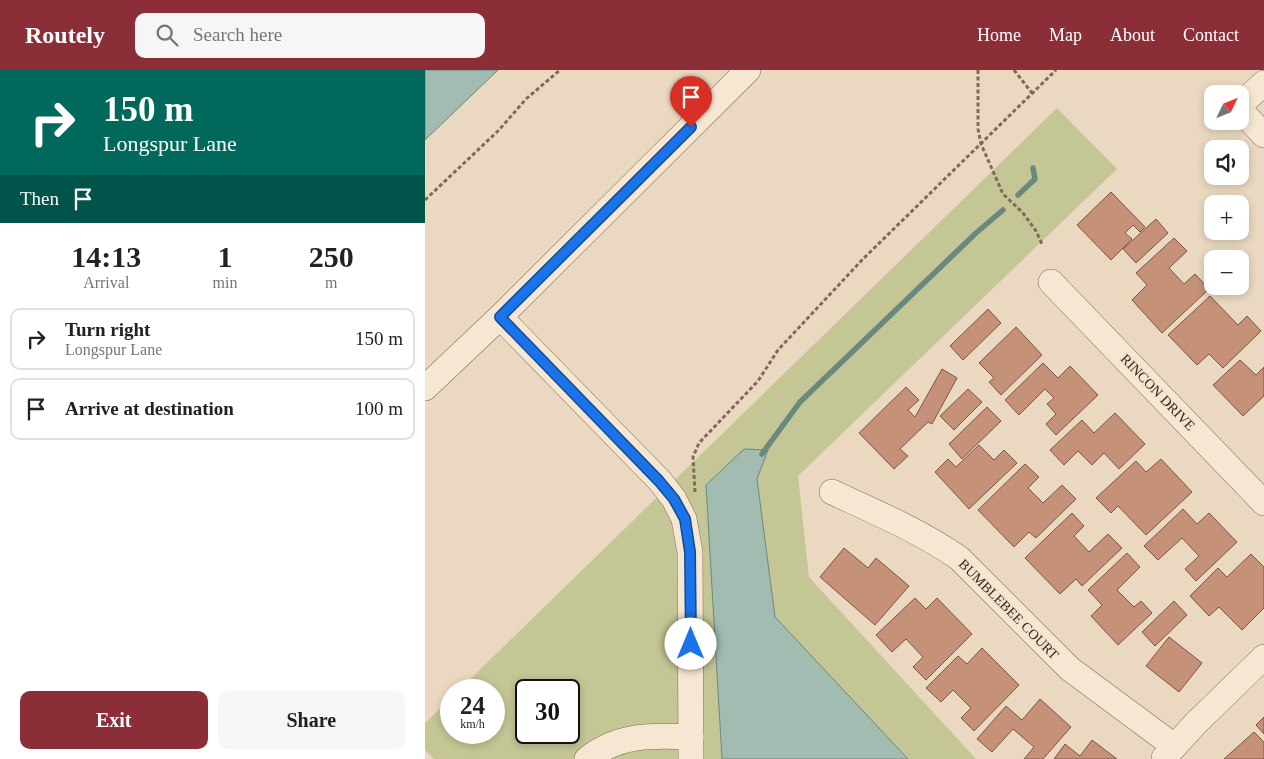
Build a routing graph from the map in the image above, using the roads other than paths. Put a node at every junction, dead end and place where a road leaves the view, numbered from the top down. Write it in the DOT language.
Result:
graph roads {
  1 [pos="748,70"];
  2 [pos="1264,82"];
  3 [pos="1249,96"];
  4 [pos="1249,119"];
  5 [pos="1264,135"];
  6 [pos="1051,282"];
  7 [pos="500,317"];
  8 [pos="425,388"];
  9 [pos="832,492"];
  10 [pos="1264,503"];
  11 [pos="1264,657"];
  12 [pos="691,748"];
  13 [pos="1169,753"];
  14 [pos="587,759"];
  1 -- 7 [label="street"];
  2 -- 3 [label="street"];
  4 -- 5 [label="street"];
  6 -- 10 [label="street, RINCON DRIVE"];
  7 -- 8 [label="street"];
  7 -- 12 [label="street"];
  9 -- 13 [label="street, BUMBLEBEE COURT"];
  11 -- 13 [label="street"];
  12 -- 14 [label="street"];
}
